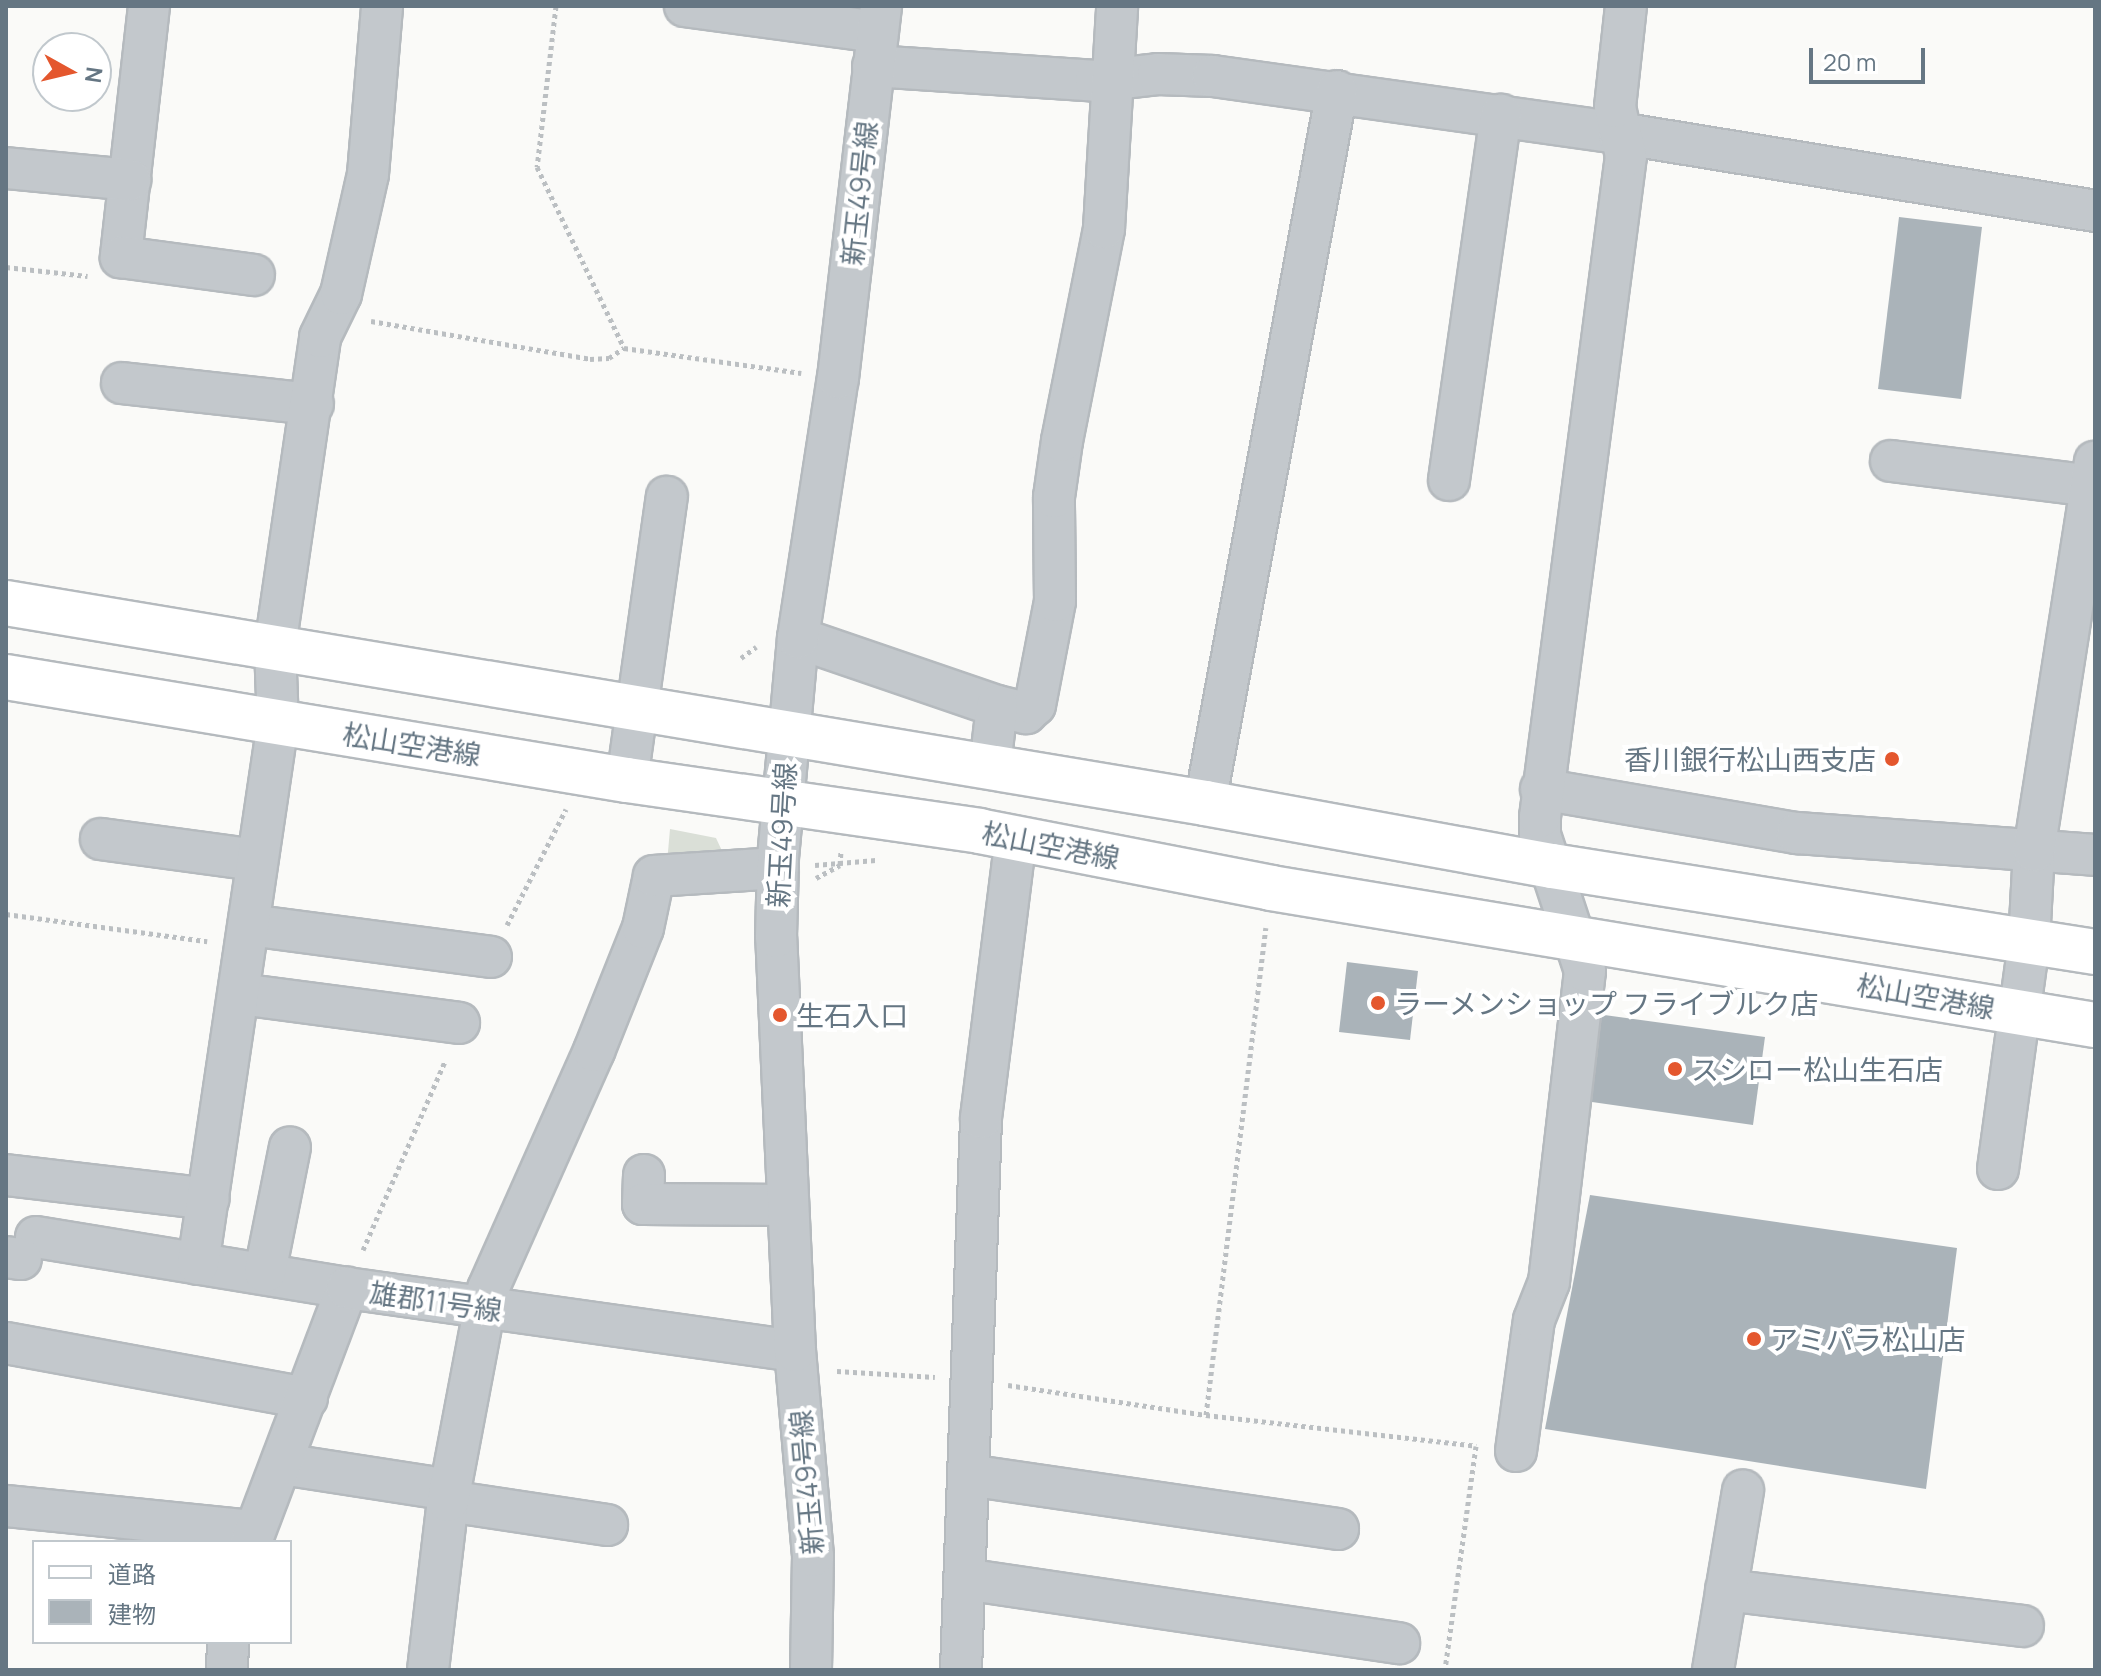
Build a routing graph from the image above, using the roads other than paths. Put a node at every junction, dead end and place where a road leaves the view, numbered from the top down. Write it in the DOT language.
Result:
graph roads {
  1 [pos="149,6"];
  2 [pos="382,6"];
  3 [pos="685,6"];
  4 [pos="1117,6"];
  5 [pos="1626,6"];
  6 [pos="877,35"];
  7 [pos="1113,80"];
  8 [pos="1337,91"];
  9 [pos="1501,115"];
  10 [pos="1619,133"];
  11 [pos="6,168"];
  12 [pos="130,180"];
  13 [pos="2095,211"];
  14 [pos="254,275"];
  15 [pos="122,383"];
  16 [pos="313,404"];
  17 [pos="1891,461"];
  18 [pos="2093,474"];
  19 [pos="1449,480"];
  20 [pos="667,497"];
  21 [pos="6,603"];
  22 [pos="798,638"];
  23 [pos="275,647"];
  24 [pos="6,677"];
  25 [pos="997,706"];
  26 [pos="638,709"];
  27 [pos="278,723"];
  28 [pos="788,733"];
  29 [pos="990,766"];
  30 [pos="627,780"];
  31 [pos="1541,789"];
  32 [pos="781,799"];
  33 [pos="1205,803"];
  34 [pos="1016,837"];
  35 [pos="101,839"];
  36 [pos="2034,851"];
  37 [pos="2095,855"];
  38 [pos="256,860"];
  39 [pos="1552,866"];
  40 [pos="778,868"];
  41 [pos="248,936"];
  42 [pos="1577,937"];
  43 [pos="2029,942"];
  44 [pos="2095,952"];
  45 [pos="491,957"];
  46 [pos="240,994"];
  47 [pos="2020,1011"];
  48 [pos="459,1023"];
  49 [pos="2095,1025"];
  50 [pos="290,1147"];
  51 [pos="1998,1169"];
  52 [pos="6,1175"];
  53 [pos="644,1175"];
  54 [pos="209,1199"];
  55 [pos="788,1205"];
  56 [pos="21,1251"];
  57 [pos="198,1264"];
  58 [pos="265,1272"];
  59 [pos="347,1288"];
  60 [pos="483,1309"];
  61 [pos="6,1343"];
  62 [pos="795,1360"];
  63 [pos="307,1398"];
  64 [pos="1516,1451"];
  65 [pos="282,1464"];
  66 [pos="968,1475"];
  67 [pos="1743,1490"];
  68 [pos="449,1496"];
  69 [pos="6,1506"];
  70 [pos="607,1525"];
  71 [pos="1338,1529"];
  72 [pos="252,1537"];
  73 [pos="964,1579"];
  74 [pos="1726,1590"];
  75 [pos="2023,1626"];
  76 [pos="1399,1643"];
  77 [pos="228,1644"];
  78 [pos="227,1670"];
  79 [pos="428,1670"];
  80 [pos="811,1670"];
  81 [pos="961,1670"];
  82 [pos="1713,1670"];
  1 -- 12 [label="street"];
  2 -- 16 [label="street"];
  3 -- 6 [label="street"];
  4 -- 7 [label="street"];
  5 -- 10 [label="street"];
  6 -- 7 [label="street"];
  6 -- 22 [label="street, 新玉49号線"];
  7 -- 8 [label="street"];
  7 -- 25 [label="street"];
  8 -- 9 [label="street"];
  8 -- 33 [label="street"];
  9 -- 10 [label="street"];
  9 -- 19 [label="street"];
  10 -- 13 [label="street"];
  10 -- 31 [label="street"];
  11 -- 12 [label="street"];
  12 -- 14 [label="street"];
  15 -- 16 [label="street"];
  16 -- 23 [label="street"];
  17 -- 18 [label="street"];
  18 -- 36 [label="street"];
  20 -- 26 [label="street"];
  21 -- 23 [label="main road"];
  22 -- 25 [label="street"];
  22 -- 28 [label="street, 新玉49号線"];
  23 -- 26 [label="main road"];
  23 -- 27 [label="street"];
  24 -- 27 [label="main road, 松山空港線"];
  25 -- 29 [label="street"];
  26 -- 28 [label="main road"];
  26 -- 30 [label="street"];
  27 -- 30 [label="main road, 松山空港線"];
  27 -- 38 [label="street"];
  28 -- 29 [label="main road"];
  28 -- 32 [label="street, 新玉49号線"];
  29 -- 33 [label="main road"];
  30 -- 32 [label="main road, 松山空港線"];
  31 -- 36 [label="street"];
  31 -- 39 [label="street"];
  32 -- 34 [label="main road, 松山空港線"];
  32 -- 40 [label="street, 新玉49号線"];
  33 -- 39 [label="main road"];
  34 -- 42 [label="main road, 松山空港線"];
  34 -- 66 [label="street"];
  35 -- 38 [label="street"];
  36 -- 37 [label="street"];
  36 -- 43 [label="street"];
  38 -- 41 [label="street"];
  39 -- 42 [label="street"];
  39 -- 43 [label="main road"];
  40 -- 55 [label="street, 新玉49号線"];
  40 -- 60 [label="street"];
  41 -- 45 [label="street"];
  41 -- 46 [label="street"];
  42 -- 47 [label="main road, 松山空港線"];
  42 -- 64 [label="street"];
  43 -- 44 [label="main road"];
  43 -- 47 [label="street"];
  46 -- 48 [label="street"];
  46 -- 54 [label="street"];
  47 -- 49 [label="main road, 松山空港線"];
  47 -- 51 [label="street"];
  50 -- 58 [label="street"];
  52 -- 54 [label="street"];
  53 -- 55 [label="street"];
  54 -- 57 [label="street"];
  55 -- 62 [label="street, 新玉49号線"];
  56 -- 57 [label="street"];
  57 -- 58 [label="street"];
  58 -- 59 [label="street"];
  59 -- 60 [label="street, 雄郡11号線"];
  59 -- 63 [label="street, 雄郡11号線"];
  60 -- 62 [label="street, 雄郡11号線"];
  60 -- 68 [label="street"];
  61 -- 63 [label="street"];
  62 -- 80 [label="street, 新玉49号線"];
  63 -- 65 [label="street, 雄郡11号線"];
  65 -- 68 [label="street"];
  65 -- 72 [label="street, 雄郡11号線"];
  66 -- 71 [label="street"];
  66 -- 73 [label="street"];
  67 -- 74 [label="street"];
  68 -- 70 [label="street"];
  68 -- 79 [label="street"];
  69 -- 72 [label="street"];
  73 -- 76 [label="street"];
  73 -- 81 [label="street"];
  74 -- 75 [label="street"];
  74 -- 82 [label="street"];
  77 -- 78 [label="street"];
}
